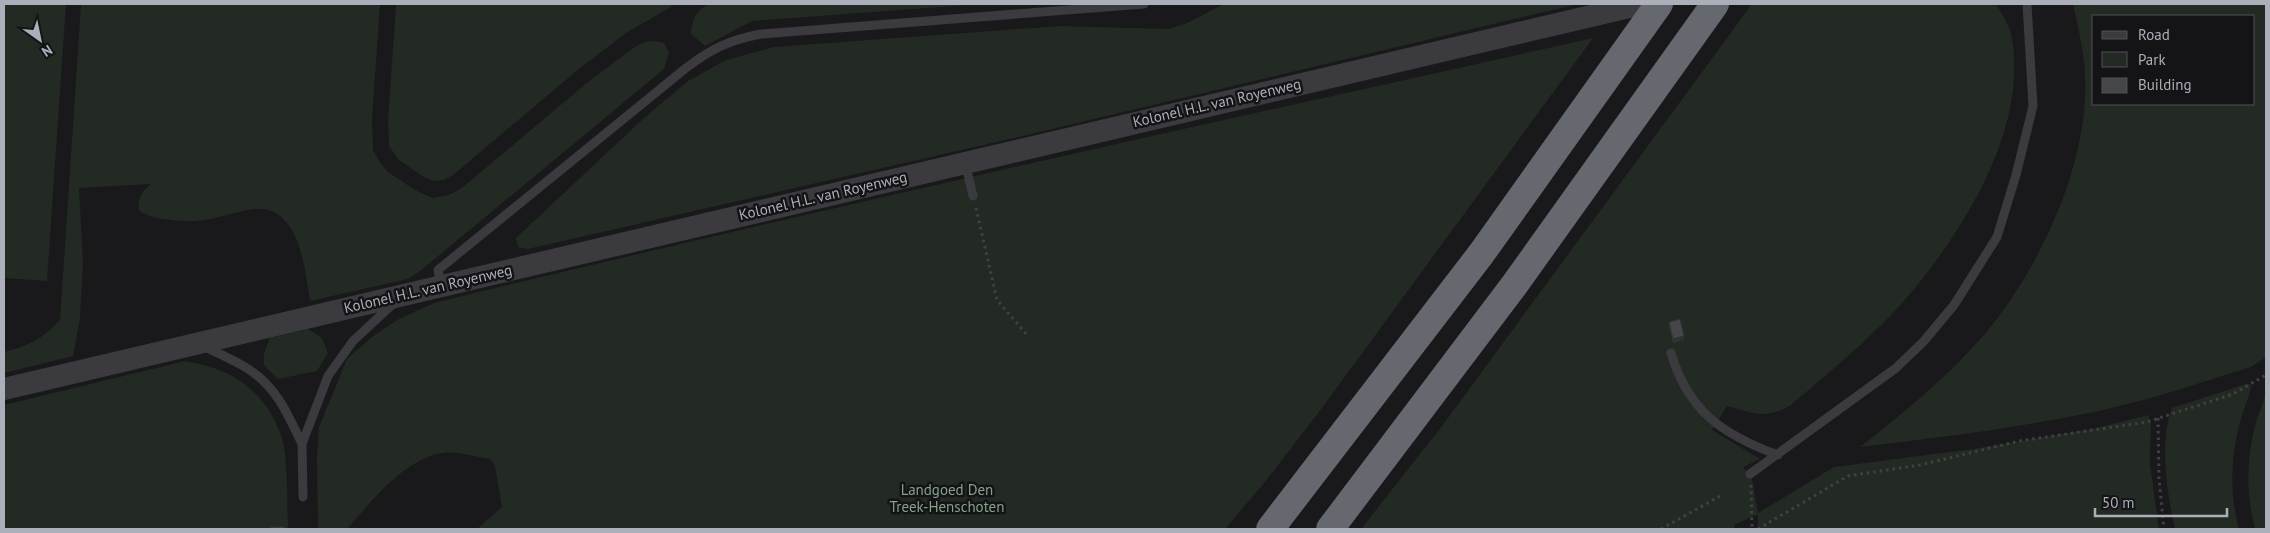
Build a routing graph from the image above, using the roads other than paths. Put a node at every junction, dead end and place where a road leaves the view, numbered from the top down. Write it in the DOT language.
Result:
graph roads {
  1 [pos="1144,4"];
  2 [pos="1642,4"];
  3 [pos="1659,4"];
  4 [pos="1715,4"];
  5 [pos="2027,4"];
  6 [pos="965,162"];
  7 [pos="972,196"];
  8 [pos="441,286"];
  9 [pos="402,295"];
  10 [pos="197,343"];
  11 [pos="1671,353"];
  12 [pos="4,389"];
  13 [pos="302,444"];
  14 [pos="1778,455"];
  15 [pos="1750,474"];
  16 [pos="303,497"];
  17 [pos="1270,529"];
  18 [pos="1330,529"];
  1 -- 8 [label="lane"];
  2 -- 6 [label="street, Kolonel H.L. van Royenweg"];
  3 -- 17 [label="highway"];
  4 -- 18 [label="highway"];
  5 -- 14 [label="lane"];
  6 -- 7 [label="lane"];
  6 -- 8 [label="street, Kolonel H.L. van Royenweg"];
  8 -- 9 [label="street, Kolonel H.L. van Royenweg"];
  9 -- 10 [label="street, Kolonel H.L. van Royenweg"];
  9 -- 13 [label="lane"];
  10 -- 12 [label="street, Kolonel H.L. van Royenweg"];
  10 -- 13 [label="lane"];
  11 -- 14 [label="lane"];
  13 -- 16 [label="lane"];
  14 -- 15 [label="lane"];
}
